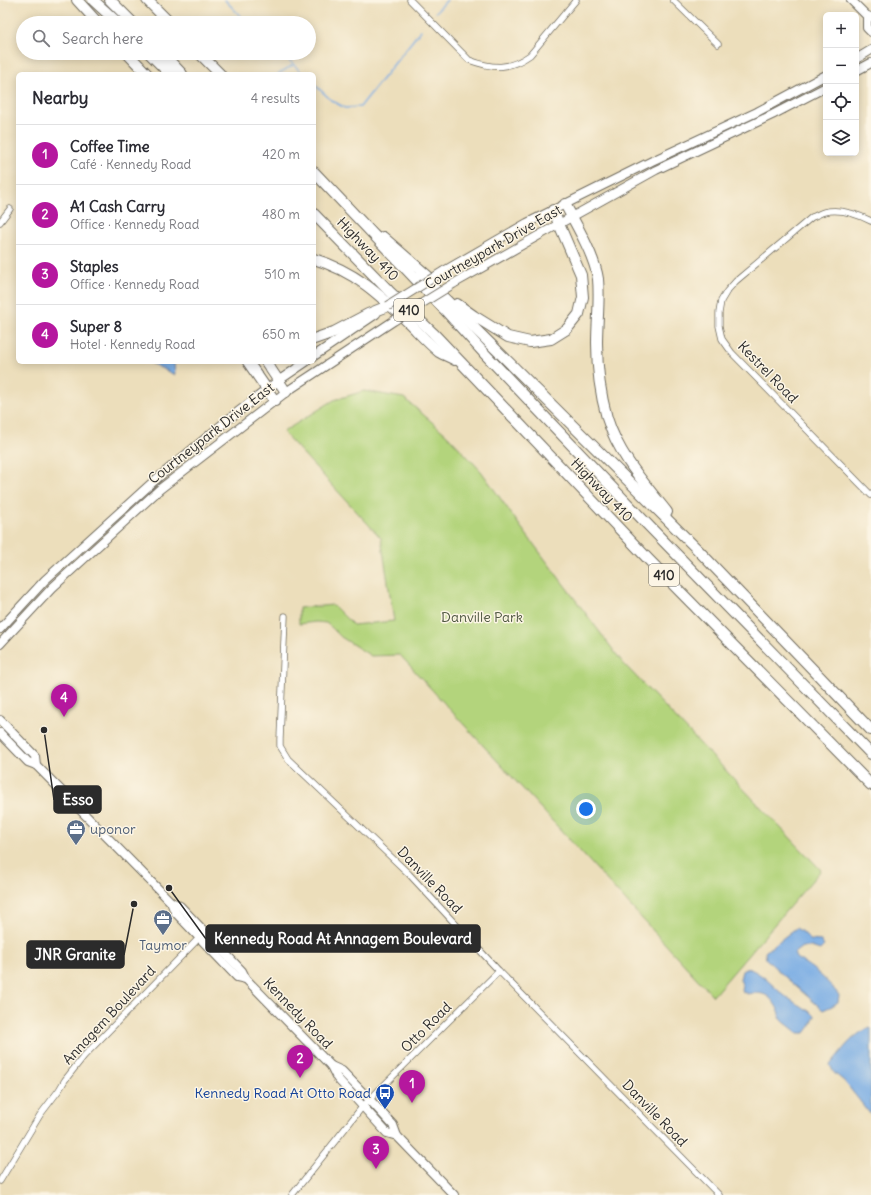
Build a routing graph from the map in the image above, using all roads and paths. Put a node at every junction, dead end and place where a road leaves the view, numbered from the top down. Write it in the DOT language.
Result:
graph roads {
  1 [pos="76,0"];
  2 [pos="94,0"];
  3 [pos="110,0"];
  4 [pos="147,0"];
  5 [pos="410,0"];
  6 [pos="576,0"];
  7 [pos="673,0"];
  8 [pos="851,0"];
  9 [pos="91,16"];
  10 [pos="111,16"];
  11 [pos="126,16"];
  12 [pos="163,16"];
  13 [pos="869,17"];
  14 [pos="871,32"];
  15 [pos="718,44"];
  16 [pos="871,50"];
  17 [pos="859,57"];
  18 [pos="134,60"];
  19 [pos="156,60"];
  20 [pos="169,60"];
  21 [pos="206,60"];
  22 [pos="871,63"];
  23 [pos="859,69"];
  24 [pos="145,72"];
  25 [pos="168,72"];
  26 [pos="180,72"];
  27 [pos="218,72"];
  28 [pos="823,77"];
  29 [pos="823,89"];
  30 [pos="316,171"];
  31 [pos="316,174"];
  32 [pos="565,204"];
  33 [pos="10,209"];
  34 [pos="552,210"];
  35 [pos="316,216"];
  36 [pos="572,217"];
  37 [pos="871,221"];
  38 [pos="0,222"];
  39 [pos="559,224"];
  40 [pos="380,234"];
  41 [pos="316,260"];
  42 [pos="388,306"];
  43 [pos="316,338"];
  44 [pos="316,355"];
  45 [pos="460,362"];
  46 [pos="249,364"];
  47 [pos="267,364"];
  48 [pos="303,364"];
  49 [pos="278,381"];
  50 [pos="267,389"];
  51 [pos="286,392"];
  52 [pos="275,401"];
  53 [pos="871,495"];
  54 [pos="698,550"];
  55 [pos="285,616"];
  56 [pos="0,629"];
  57 [pos="0,644"];
  58 [pos="0,720"];
  59 [pos="871,730"];
  60 [pos="0,733"];
  61 [pos="871,754"];
  62 [pos="36,765"];
  63 [pos="871,785"];
  64 [pos="202,935"];
  65 [pos="499,971"];
  66 [pos="331,1066"];
  67 [pos="370,1100"];
  68 [pos="363,1106"];
  69 [pos="397,1136"];
  70 [pos="0,1181"];
  71 [pos="292,1195"];
  72 [pos="454,1195"];
  73 [pos="719,1195"];
  1 -- 9 [label="highway"];
  2 -- 10 [label="highway"];
  3 -- 11 [label="highway"];
  4 -- 12 [label="highway"];
  5 -- 6 [label="street"];
  7 -- 15 [label="street"];
  8 -- 13 [label="main road"];
  13 -- 14 [label="main road"];
  16 -- 17 [label="main road"];
  18 -- 24 [label="highway"];
  19 -- 25 [label="highway"];
  20 -- 26 [label="highway"];
  21 -- 27 [label="highway"];
  22 -- 23 [label="main road"];
  28 -- 32 [label="main road, Courtneypark Drive East"];
  29 -- 36 [label="main road, Courtneypark Drive East"];
  30 -- 40 [label="highway, Highway 410 / 410"];
  31 -- 61 [label="highway"];
  32 -- 34 [label="main road, Courtneypark Drive East"];
  32 -- 36 [label="highway"];
  33 -- 38 [label="street"];
  34 -- 39 [label="highway"];
  34 -- 42 [label="main road, Courtneypark Drive East, bridge"];
  35 -- 45 [label="highway, Highway 410 / 410"];
  36 -- 39 [label="main road, Courtneypark Drive East"];
  36 -- 54 [label="highway"];
  37 -- 53 [label="street, Kestrel Road"];
  39 -- 40 [label="highway"];
  39 -- 51 [label="main road, Courtneypark Drive East, bridge"];
  40 -- 54 [label="highway, Highway 410 / 410"];
  41 -- 45 [label="highway"];
  42 -- 43 [label="highway"];
  42 -- 44 [label="main road, Courtneypark Drive East"];
  45 -- 63 [label="highway, Highway 410 / 410"];
  46 -- 50 [label="highway"];
  47 -- 49 [label="highway"];
  48 -- 49 [label="main road, Courtneypark Drive East"];
  49 -- 50 [label="main road, Courtneypark Drive East"];
  49 -- 51 [label="highway"];
  50 -- 52 [label="highway"];
  50 -- 56 [label="main road, Courtneypark Drive East"];
  51 -- 52 [label="main road, Courtneypark Drive East"];
  52 -- 57 [label="main road, Courtneypark Drive East"];
  54 -- 59 [label="highway, Highway 410 / 410"];
  55 -- 65 [label="street, Danville Road"];
  58 -- 62 [label="main road, Kennedy Road"];
  60 -- 62 [label="main road, Kennedy Road"];
  62 -- 64 [label="main road, Kennedy Road"];
  64 -- 66 [label="main road, Kennedy Road"];
  64 -- 70 [label="street, Annagem Boulevard"];
  65 -- 67 [label="street, Otto Road"];
  65 -- 73 [label="street, Danville Road"];
  66 -- 67 [label="main road, Kennedy Road"];
  66 -- 68 [label="main road, Kennedy Road"];
  67 -- 68 [label="street, Otto Road"];
  67 -- 69 [label="main road, Kennedy Road"];
  68 -- 69 [label="main road, Kennedy Road"];
  68 -- 71 [label="street, Otto Road"];
  69 -- 72 [label="main road, Kennedy Road"];
}
